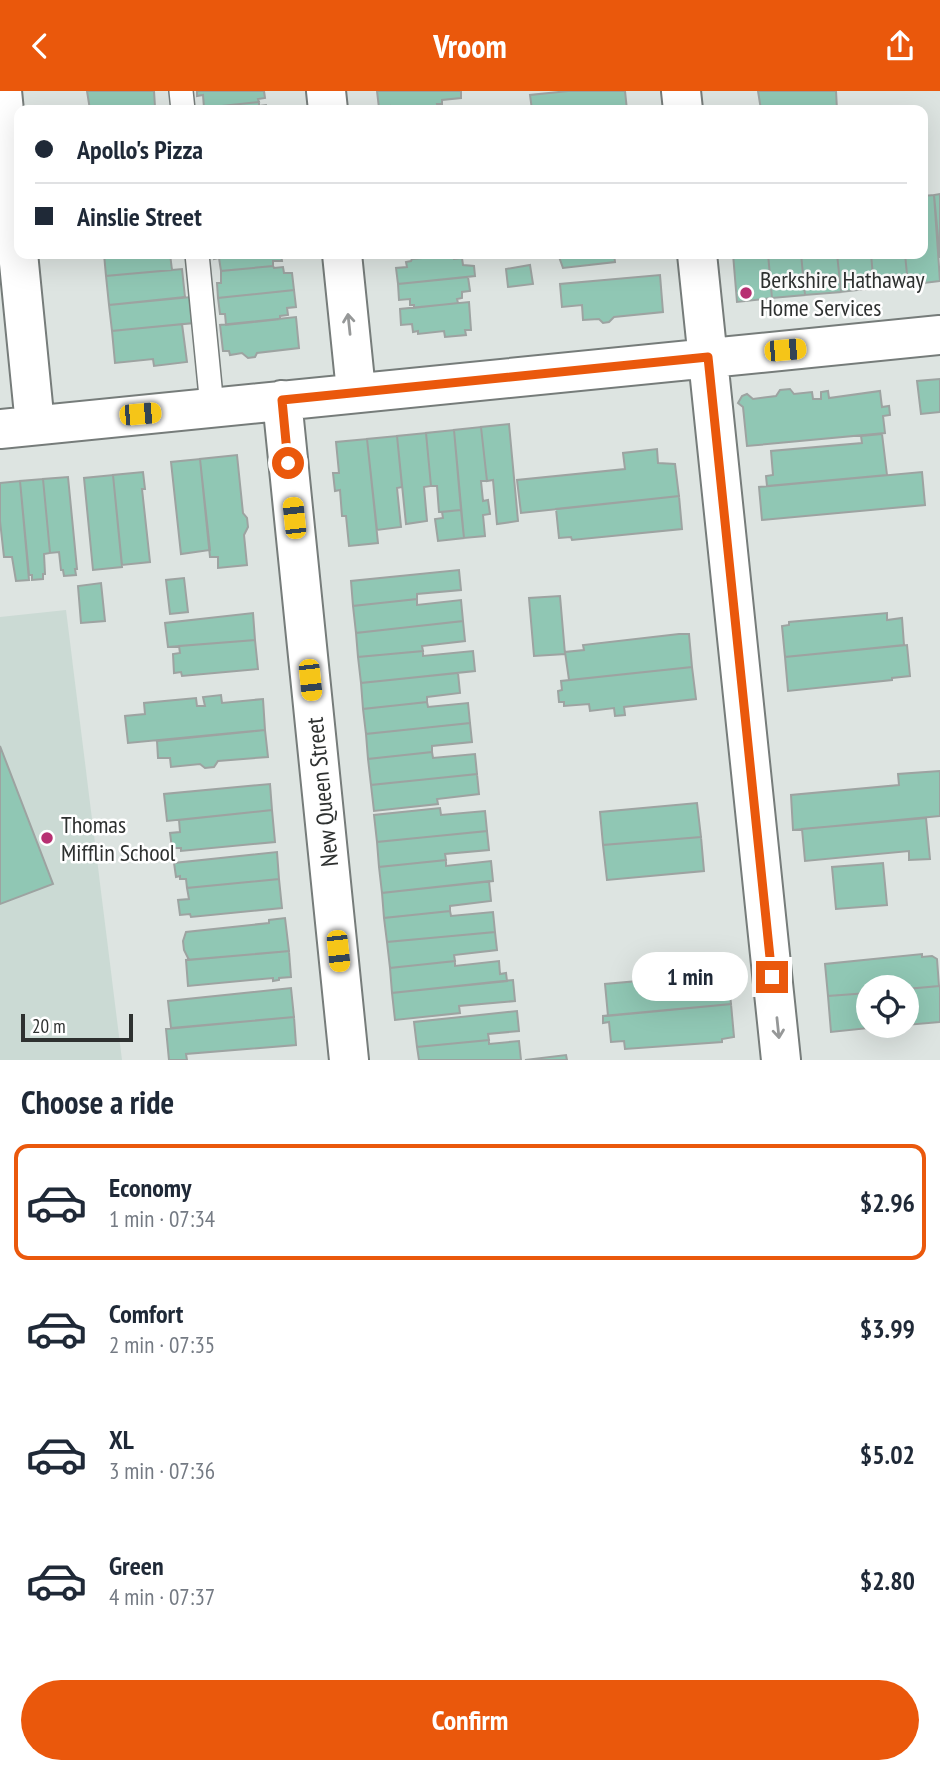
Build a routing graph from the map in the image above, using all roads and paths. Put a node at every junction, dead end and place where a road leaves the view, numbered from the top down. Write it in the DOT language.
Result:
graph roads {
  1 [pos="2,91"];
  2 [pos="197,259"];
  3 [pos="343,259"];
  4 [pos="698,259"];
  5 [pos="940,335"];
  6 [pos="708,357"];
  7 [pos="356,391"];
  8 [pos="282,400"];
  9 [pos="212,407"];
  10 [pos="18,427"];
  11 [pos="349,1060"];
  12 [pos="781,1060"];
  1 -- 10 [label="street"];
  2 -- 9 [label="lane"];
  7 -- 3 [label="street, one-way"];
  4 -- 6 [label="street"];
  5 -- 6 [label="street"];
  6 -- 7 [label="street"];
  6 -- 12 [label="street, one-way"];
  7 -- 8 [label="street"];
  8 -- 9 [label="street"];
  8 -- 11 [label="street, New Queen Street"];
  9 -- 10 [label="street"];
}
